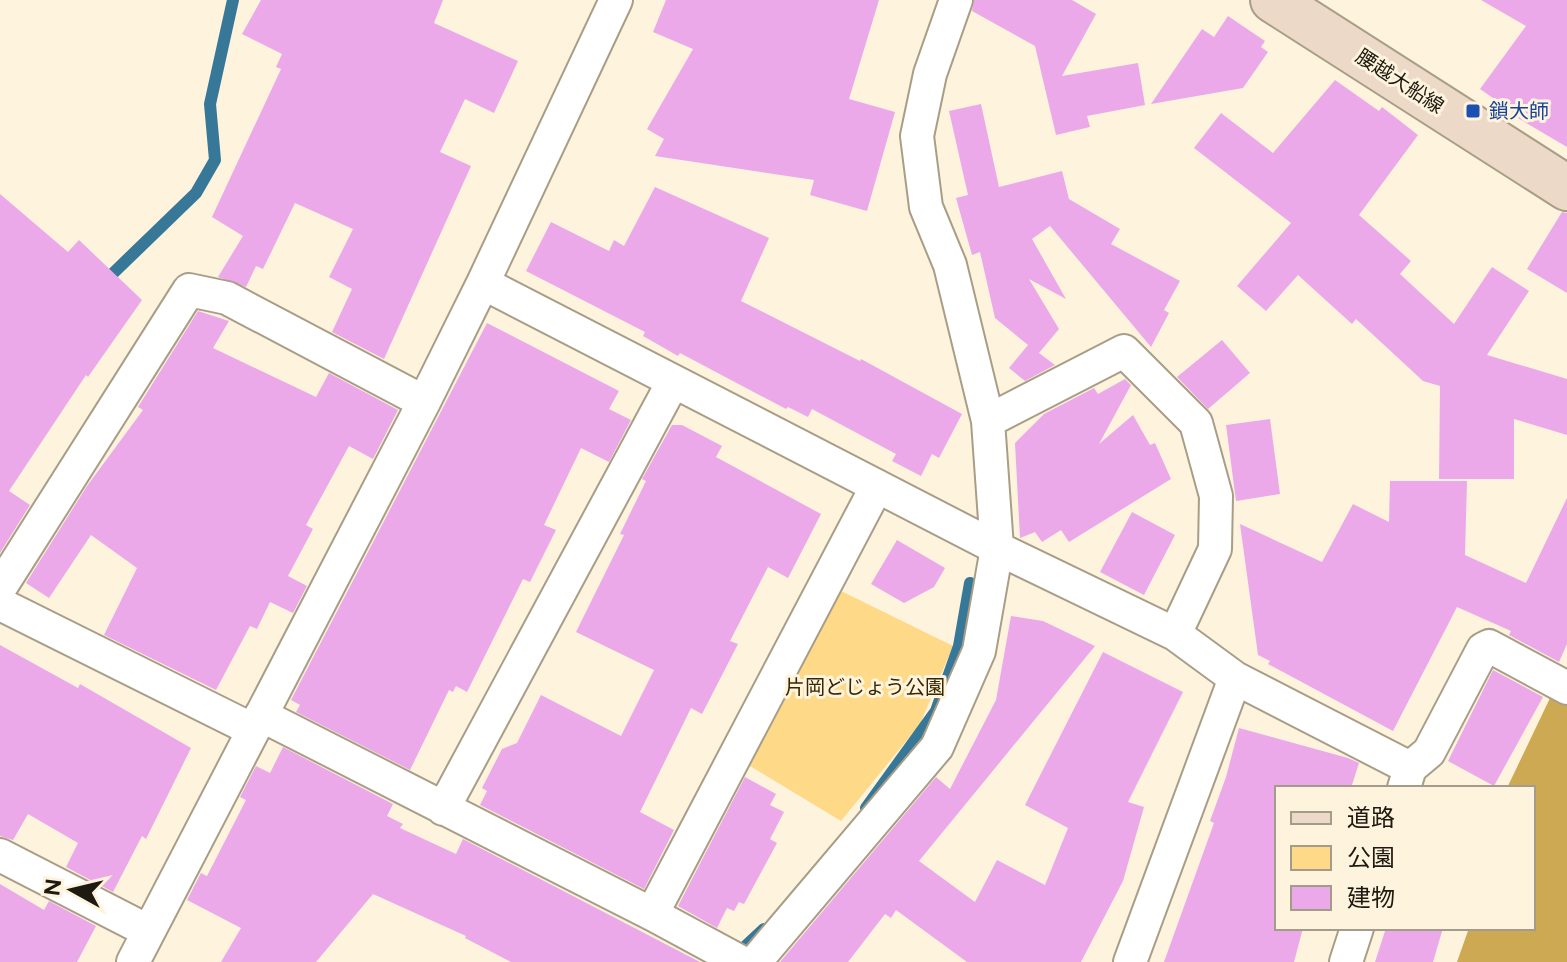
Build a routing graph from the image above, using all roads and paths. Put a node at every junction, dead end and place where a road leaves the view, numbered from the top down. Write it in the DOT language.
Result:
graph roads {
  1 [pos="616,0"];
  2 [pos="956,0"];
  3 [pos="1273,0"];
  4 [pos="1567,188"];
  5 [pos="483,283"];
  6 [pos="673,382"];
  7 [pos="424,402"];
  8 [pos="988,421"];
  9 [pos="877,486"];
  10 [pos="997,548"];
  11 [pos="0,588"];
  12 [pos="0,604"];
  13 [pos="1175,634"];
  14 [pos="1235,678"];
  15 [pos="1567,688"];
  16 [pos="257,723"];
  17 [pos="1407,778"];
  18 [pos="443,809"];
  19 [pos="0,855"];
  20 [pos="652,914"];
  21 [pos="1356,930"];
  22 [pos="148,931"];
  23 [pos="133,962"];
  24 [pos="741,962"];
  25 [pos="755,962"];
  26 [pos="1130,962"];
  27 [pos="1346,962"];
  1 -- 5 [label="street"];
  2 -- 8 [label="street"];
  3 -- 4 [label="main road, 腰越大船線"];
  5 -- 6 [label="street"];
  5 -- 7 [label="street"];
  6 -- 9 [label="street"];
  6 -- 18 [label="street"];
  7 -- 11 [label="street"];
  7 -- 16 [label="street"];
  8 -- 10 [label="street"];
  8 -- 13 [label="street"];
  9 -- 10 [label="street"];
  9 -- 20 [label="street"];
  10 -- 13 [label="street"];
  10 -- 25 [label="street"];
  12 -- 16 [label="street"];
  13 -- 14 [label="street"];
  14 -- 17 [label="street"];
  14 -- 26 [label="street"];
  15 -- 17 [label="street"];
  16 -- 18 [label="street"];
  16 -- 22 [label="street"];
  18 -- 20 [label="street"];
  19 -- 22 [label="street"];
  20 -- 24 [label="street"];
  21 -- 27 [label="street"];
  22 -- 23 [label="street"];
}
